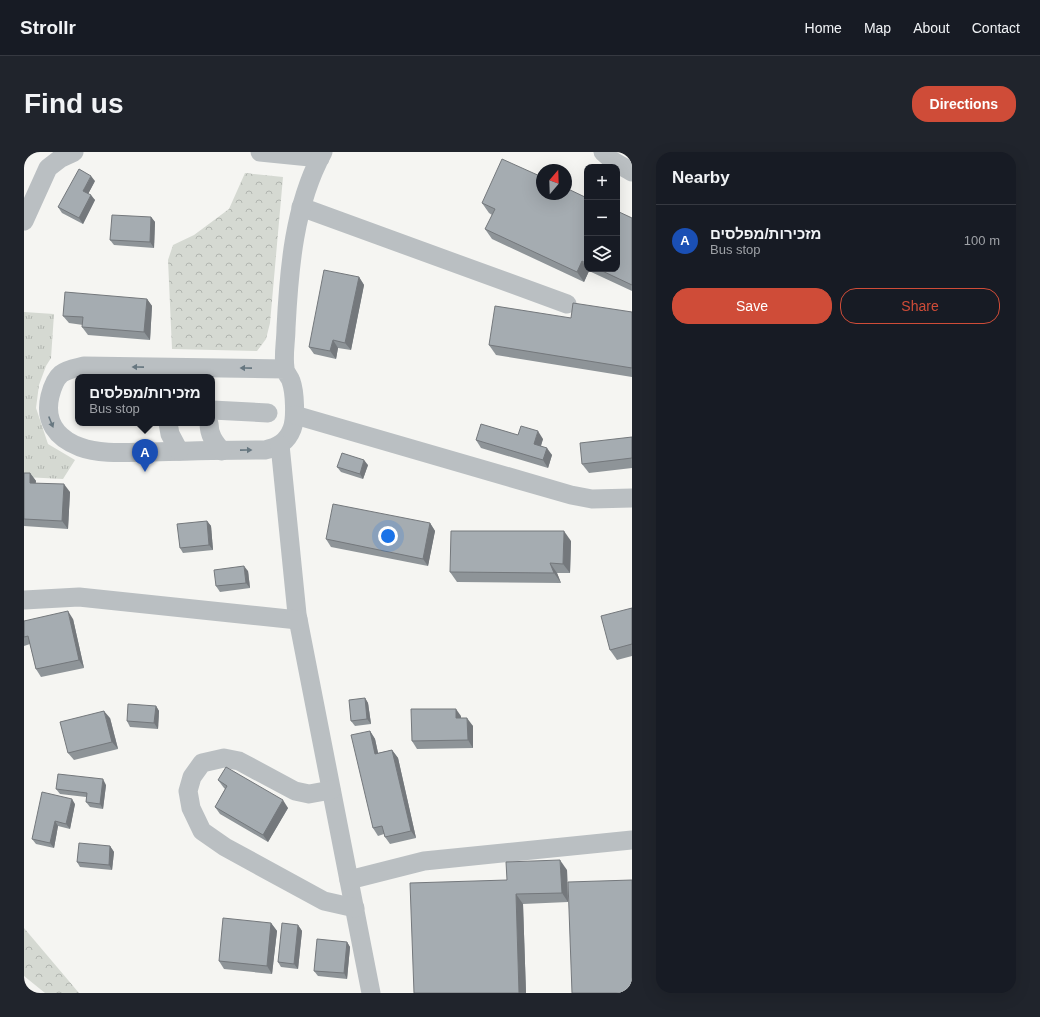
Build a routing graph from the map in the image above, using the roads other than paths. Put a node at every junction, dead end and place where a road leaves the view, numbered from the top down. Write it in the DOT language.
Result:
graph roads {
  1 [pos="74,152"];
  2 [pos="260,152"];
  3 [pos="603,152"];
  4 [pos="280,153"];
  5 [pos="321,155"];
  6 [pos="632,172"];
  7 [pos="301,207"];
  8 [pos="24,222"];
  9 [pos="566,304"];
  10 [pos="285,369"];
  11 [pos="174,372"];
  12 [pos="215,373"];
  13 [pos="215,410"];
  14 [pos="268,412"];
  15 [pos="294,414"];
  16 [pos="169,426"];
  17 [pos="209,426"];
  18 [pos="280,445"];
  19 [pos="222,450"];
  20 [pos="179,451"];
  21 [pos="632,498"];
  22 [pos="24,600"];
  23 [pos="298,620"];
  24 [pos="331,790"];
  25 [pos="632,840"];
  26 [pos="349,880"];
  27 [pos="355,908"];
  28 [pos="371,993"];
  1 -- 8 [label="street"];
  2 -- 4 [label="street"];
  3 -- 6 [label="street"];
  4 -- 5 [label="street"];
  5 -- 7 [label="street"];
  7 -- 9 [label="street"];
  7 -- 10 [label="street"];
  10 -- 12 [label="street, one-way"];
  10 -- 15 [label="street"];
  11 -- 12 [label="street"];
  11 -- 20 [label="street, one-way"];
  13 -- 14 [label="street"];
  15 -- 18 [label="street"];
  15 -- 21 [label="street"];
  16 -- 20 [label="street"];
  17 -- 19 [label="street"];
  19 -- 18 [label="street, one-way"];
  18 -- 23 [label="street"];
  19 -- 20 [label="street"];
  22 -- 23 [label="street"];
  23 -- 24 [label="street"];
  24 -- 26 [label="street"];
  24 -- 27 [label="street"];
  25 -- 26 [label="street"];
  26 -- 27 [label="street"];
  27 -- 28 [label="street"];
}
